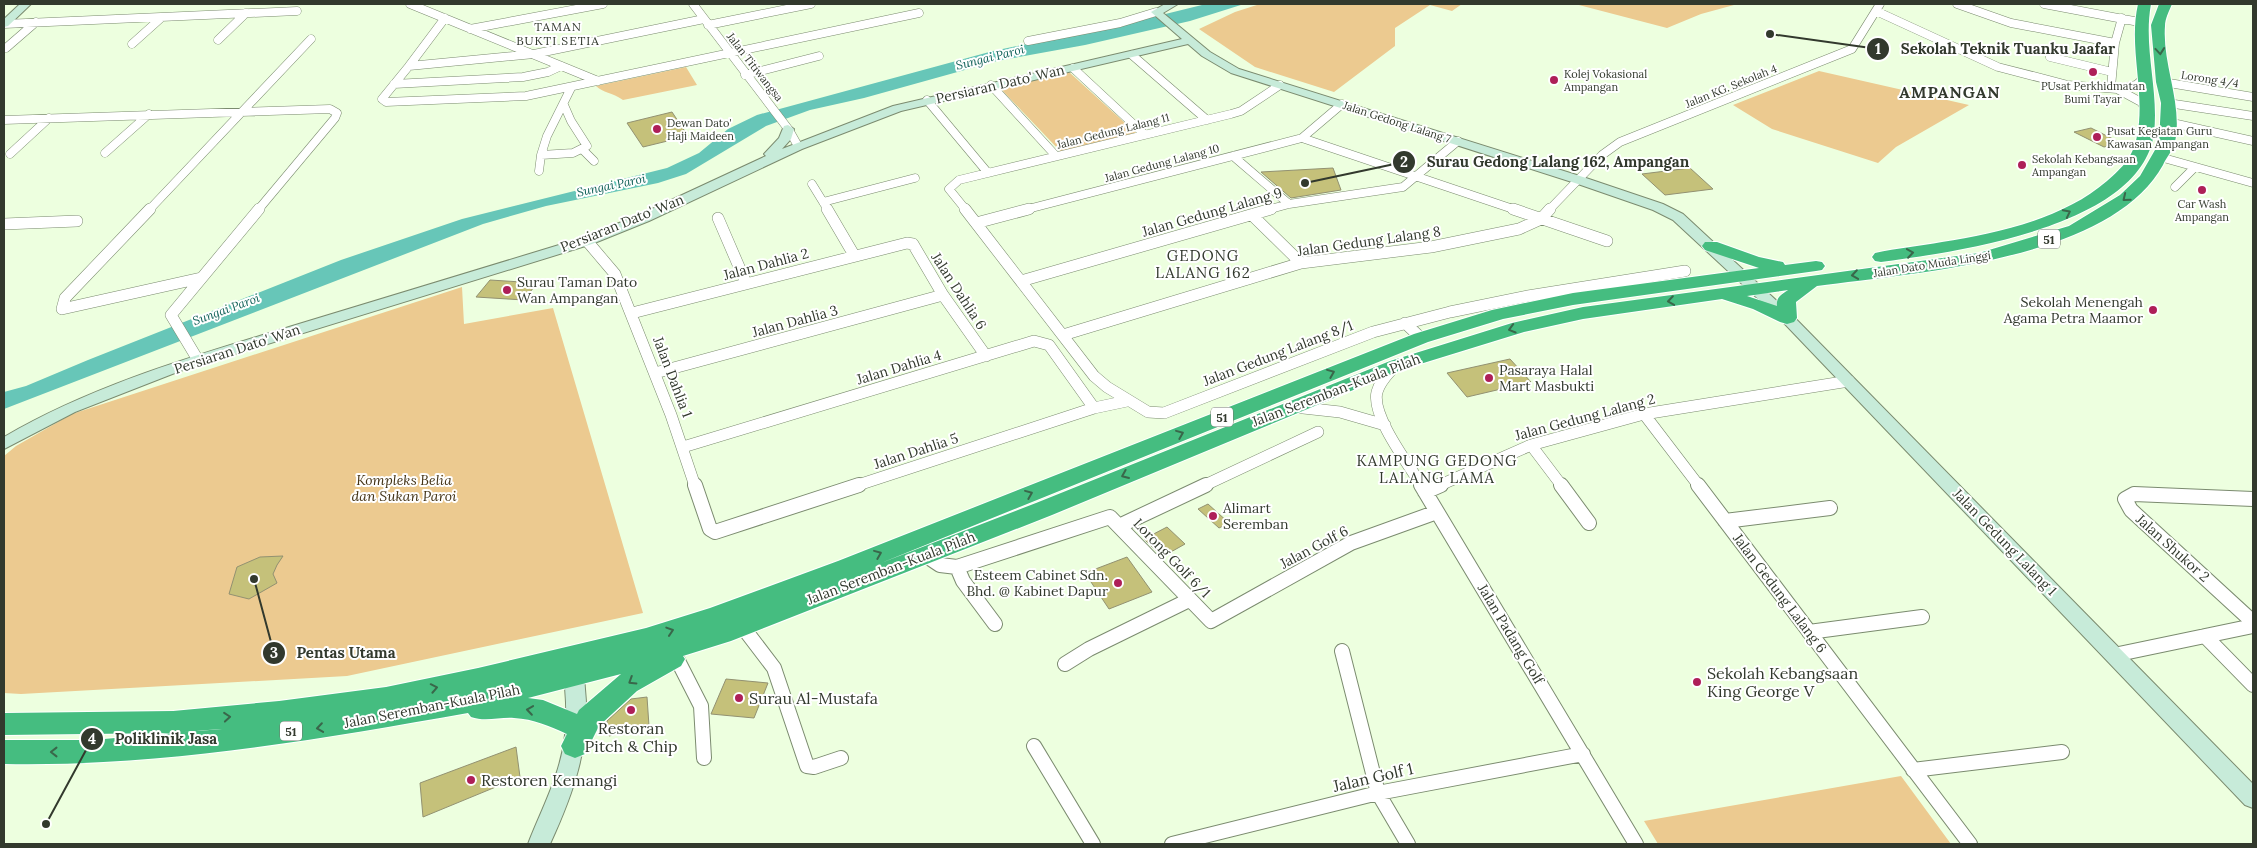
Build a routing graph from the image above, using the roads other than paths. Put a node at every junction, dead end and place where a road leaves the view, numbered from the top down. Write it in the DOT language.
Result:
graph roads {
  1 [pos="26,4"];
  2 [pos="414,4"];
  3 [pos="603,4"];
  4 [pos="693,4"];
  5 [pos="811,4"];
  6 [pos="1173,4"];
  7 [pos="1957,4"];
  8 [pos="2044,4"];
  9 [pos="2144,4"];
  10 [pos="2165,4"];
  11 [pos="2061,5"];
  12 [pos="1878,7"];
  13 [pos="297,11"];
  14 [pos="246,13"];
  15 [pos="919,13"];
  16 [pos="1158,14"];
  17 [pos="161,18"];
  18 [pos="445,18"];
  19 [pos="2122,18"];
  20 [pos="36,22"];
  21 [pos="706,22"];
  22 [pos="2139,22"];
  23 [pos="4,24"];
  24 [pos="470,29"];
  25 [pos="310,39"];
  26 [pos="218,40"];
  27 [pos="1028,41"];
  28 [pos="1188,41"];
  29 [pos="2115,43"];
  30 [pos="132,44"];
  31 [pos="6,48"];
  32 [pos="729,53"];
  33 [pos="534,54"];
  34 [pos="1132,55"];
  35 [pos="819,56"];
  36 [pos="2050,57"];
  37 [pos="409,66"];
  38 [pos="562,66"];
  39 [pos="1072,68"];
  40 [pos="2112,72"];
  41 [pos="745,75"];
  42 [pos="2143,78"];
  43 [pos="598,81"];
  44 [pos="2163,82"];
  45 [pos="394,84"];
  46 [pos="1280,85"];
  47 [pos="991,86"];
  48 [pos="571,88"];
  49 [pos="2114,88"];
  50 [pos="2253,97"];
  51 [pos="927,100"];
  52 [pos="2168,103"];
  53 [pos="1342,104"];
  54 [pos="564,105"];
  55 [pos="2146,110"];
  56 [pos="245,111"];
  57 [pos="149,114"];
  58 [pos="2253,116"];
  59 [pos="49,118"];
  60 [pos="4,120"];
  61 [pos="1207,120"];
  62 [pos="2168,122"];
  63 [pos="788,130"];
  64 [pos="825,134"];
  65 [pos="1144,134"];
  66 [pos="1302,138"];
  67 [pos="2253,140"];
  68 [pos="1458,141"];
  69 [pos="798,146"];
  70 [pos="583,150"];
  71 [pos="105,153"];
  72 [pos="10,154"];
  73 [pos="540,156"];
  74 [pos="1056,156"];
  75 [pos="1233,156"];
  76 [pos="2160,157"];
  77 [pos="594,161"];
  78 [pos="762,162"];
  79 [pos="2194,168"];
  80 [pos="539,172"];
  81 [pos="988,173"];
  82 [pos="1417,176"];
  83 [pos="915,178"];
  84 [pos="1579,180"];
  85 [pos="2253,183"];
  86 [pos="812,184"];
  87 [pos="2175,187"];
  88 [pos="823,202"];
  89 [pos="1289,204"];
  90 [pos="1252,215"];
  91 [pos="718,218"];
  92 [pos="1541,219"];
  93 [pos="77,221"];
  94 [pos="976,223"];
  95 [pos="4,224"];
  96 [pos="587,241"];
  97 [pos="1607,241"];
  98 [pos="907,242"];
  99 [pos="1711,246"];
  100 [pos="854,255"];
  101 [pos="1301,263"];
  102 [pos="1794,269"];
  103 [pos="201,278"];
  104 [pos="1684,278"];
  105 [pos="1021,281"];
  106 [pos="1816,281"];
  107 [pos="746,283"];
  108 [pos="1748,283"];
  109 [pos="943,295"];
  110 [pos="1708,296"];
  111 [pos="632,313"];
  112 [pos="1787,318"];
  113 [pos="1405,323"];
  114 [pos="1063,335"];
  115 [pos="1421,338"];
  116 [pos="986,356"];
  117 [pos="198,360"];
  118 [pos="1397,365"];
  119 [pos="655,373"];
  120 [pos="1849,381"];
  121 [pos="1127,401"];
  122 [pos="1289,407"];
  123 [pos="1094,408"];
  124 [pos="1644,414"];
  125 [pos="1385,425"];
  126 [pos="1318,432"];
  127 [pos="4,444"];
  128 [pos="1531,445"];
  129 [pos="683,447"];
  130 [pos="1425,492"];
  131 [pos="2253,499"];
  132 [pos="1830,508"];
  133 [pos="1437,512"];
  134 [pos="1725,521"];
  135 [pos="1114,522"];
  136 [pos="1589,523"];
  137 [pos="715,532"];
  138 [pos="924,555"];
  139 [pos="957,567"];
  140 [pos="866,578"];
  141 [pos="783,591"];
  142 [pos="1189,600"];
  143 [pos="1922,617"];
  144 [pos="1211,621"];
  145 [pos="2253,622"];
  146 [pos="995,624"];
  147 [pos="2253,626"];
  148 [pos="732,630"];
  149 [pos="1809,632"];
  150 [pos="2205,636"];
  151 [pos="1342,651"];
  152 [pos="2114,655"];
  153 [pos="676,657"];
  154 [pos="1065,664"];
  155 [pos="573,666"];
  156 [pos="2253,685"];
  157 [pos="4,724"];
  158 [pos="347,724"];
  159 [pos="575,736"];
  160 [pos="1034,746"];
  161 [pos="4,752"];
  162 [pos="2062,752"];
  163 [pos="1583,754"];
  164 [pos="704,758"];
  165 [pos="841,758"];
  166 [pos="1913,770"];
  167 [pos="1378,793"];
  168 [pos="2253,798"];
  169 [pos="1212,840"];
  170 [pos="539,844"];
  171 [pos="1093,844"];
  172 [pos="1172,844"];
  173 [pos="1408,844"];
  174 [pos="1636,844"];
  175 [pos="1970,844"];
  1 -- 23 [label="street"];
  2 -- 18 [label="street"];
  3 -- 24 [label="street"];
  4 -- 21 [label="street, Jalan Titiwangsa"];
  5 -- 21 [label="street"];
  6 -- 16 [label="street"];
  7 -- 29 [label="street"];
  8 -- 11 [label="street"];
  9 -- 22 [label="highway, Jalan Dato Muda Linggi / 51"];
  10 -- 44 [label="highway, Jalan Dato Muda Linggi / 51, one-way"];
  11 -- 19 [label="street"];
  12 -- 49 [label="street"];
  12 -- 84 [label="street, Jalan KG. Sekolah 4"];
  13 -- 14 [label="street"];
  14 -- 17 [label="street"];
  14 -- 26 [label="street"];
  15 -- 32 [label="street"];
  16 -- 27 [label="street"];
  16 -- 28 [label="street, Jalan Gedong Lalang 7"];
  17 -- 20 [label="street"];
  17 -- 30 [label="street"];
  18 -- 24 [label="street"];
  18 -- 37 [label="street"];
  19 -- 22 [label="street"];
  19 -- 29 [label="street"];
  20 -- 23 [label="street"];
  20 -- 31 [label="street"];
  21 -- 32 [label="street, Jalan Titiwangsa"];
  21 -- 33 [label="street"];
  22 -- 42 [label="highway, Jalan Dato Muda Linggi / 51"];
  24 -- 33 [label="street"];
  25 -- 56 [label="street"];
  28 -- 34 [label="street, Persiaran Dato' Wan"];
  28 -- 46 [label="street, Jalan Gedong Lalang 7"];
  29 -- 40 [label="street"];
  32 -- 41 [label="street, Jalan Titiwangsa"];
  32 -- 43 [label="street"];
  33 -- 37 [label="street"];
  33 -- 38 [label="street"];
  34 -- 39 [label="street, Persiaran Dato' Wan"];
  34 -- 61 [label="street"];
  35 -- 41 [label="street"];
  36 -- 40 [label="street"];
  37 -- 45 [label="street"];
  38 -- 43 [label="street"];
  38 -- 45 [label="street"];
  39 -- 47 [label="street, Persiaran Dato' Wan"];
  39 -- 65 [label="street"];
  40 -- 49 [label="street"];
  41 -- 63 [label="street, Jalan Titiwangsa"];
  42 -- 49 [label="street"];
  42 -- 55 [label="highway, Jalan Dato Muda Linggi / 51"];
  43 -- 48 [label="street"];
  44 -- 50 [label="street, Lorong 4/4"];
  44 -- 52 [label="highway, Jalan Dato Muda Linggi / 51"];
  45 -- 48 [label="street"];
  46 -- 53 [label="street, Jalan Gedong Lalang 7"];
  46 -- 61 [label="street, Jalan Gedung Lalang 11"];
  47 -- 51 [label="street, Persiaran Dato' Wan"];
  47 -- 74 [label="street"];
  48 -- 54 [label="street"];
  49 -- 55 [label="street"];
  51 -- 64 [label="street, Persiaran Dato' Wan"];
  51 -- 81 [label="street"];
  52 -- 58 [label="street"];
  52 -- 62 [label="highway, Jalan Dato Muda Linggi / 51"];
  53 -- 66 [label="street, Jalan Gedung Lalang 10"];
  53 -- 68 [label="street, Jalan Gedong Lalang 7"];
  54 -- 70 [label="street"];
  54 -- 73 [label="street"];
  102 -- 55 [label="highway, Jalan Dato Muda Linggi / 51, one-way"];
  56 -- 57 [label="street"];
  56 -- 103 [label="street"];
  56 -- 103 [label="street"];
  57 -- 59 [label="street"];
  57 -- 71 [label="street"];
  59 -- 60 [label="street"];
  59 -- 72 [label="street"];
  61 -- 65 [label="street, Jalan Gedung Lalang 11"];
  62 -- 67 [label="street"];
  62 -- 76 [label="highway, Jalan Dato Muda Linggi / 51"];
  63 -- 64 [label="street"];
  63 -- 69 [label="street, Jalan Titiwangsa"];
  63 -- 78 [label="street"];
  64 -- 69 [label="street, Persiaran Dato' Wan"];
  65 -- 74 [label="street, Jalan Gedung Lalang 11"];
  66 -- 75 [label="street, Jalan Gedung Lalang 10"];
  66 -- 82 [label="street"];
  68 -- 82 [label="street, Jalan Gedung Lalang 9"];
  68 -- 84 [label="street, Jalan Gedong Lalang 7"];
  69 -- 78 [label="street, Persiaran Dato' Wan"];
  70 -- 73 [label="street"];
  70 -- 77 [label="street"];
  73 -- 80 [label="street"];
  74 -- 81 [label="street, Jalan Gedung Lalang 11"];
  75 -- 89 [label="street"];
  75 -- 94 [label="street, Jalan Gedung Lalang 10"];
  76 -- 79 [label="street"];
  76 -- 106 [label="highway, Jalan Dato Muda Linggi / 51, one-way"];
  78 -- 96 [label="street, Persiaran Dato' Wan"];
  79 -- 85 [label="street"];
  79 -- 87 [label="street"];
  81 -- 94 [label="street, Jalan Gedung Lalang 11"];
  82 -- 89 [label="street, Jalan Gedung Lalang 9"];
  82 -- 92 [label="street"];
  83 -- 88 [label="street"];
  84 -- 92 [label="street, Jalan Gedung Lalang 8"];
  84 -- 99 [label="street, Jalan Gedong Lalang 7"];
  86 -- 88 [label="street"];
  88 -- 100 [label="street"];
  89 -- 90 [label="street, Jalan Gedung Lalang 9"];
  90 -- 101 [label="street"];
  90 -- 105 [label="street, Jalan Gedung Lalang 9"];
  91 -- 107 [label="street"];
  92 -- 97 [label="street"];
  92 -- 101 [label="street, Jalan Gedung Lalang 8"];
  93 -- 95 [label="street"];
  94 -- 105 [label="street"];
  96 -- 111 [label="street, Jalan Dahlia 1"];
  96 -- 117 [label="street, Persiaran Dato' Wan"];
  98 -- 100 [label="street, Jalan Dahlia 2"];
  98 -- 109 [label="street, Jalan Dahlia 6"];
  99 -- 102 [label="highway"];
  99 -- 104 [label="highway"];
  99 -- 108 [label="street, Jalan Gedong Lalang 7"];
  100 -- 107 [label="street, Jalan Dahlia 2"];
  101 -- 114 [label="street, Jalan Gedung Lalang 8"];
  102 -- 108 [label="highway, Jalan Dato Muda Linggi / 51"];
  103 -- 117 [label="street"];
  104 -- 108 [label="highway, Jalan Seremban-Kuala Pilah / 51"];
  104 -- 113 [label="street, Jalan Gedung Lalang 8/1"];
  104 -- 115 [label="highway, Jalan Seremban-Kuala Pilah / 51"];
  105 -- 114 [label="street"];
  106 -- 108 [label="highway, Jalan Dato Muda Linggi / 51"];
  106 -- 112 [label="highway"];
  107 -- 111 [label="street, Jalan Dahlia 2"];
  108 -- 110 [label="highway, Jalan Seremban-Kuala Pilah / 51"];
  108 -- 112 [label="street, Jalan Gedung Lalang 1"];
  109 -- 116 [label="street, Jalan Dahlia 6"];
  109 -- 119 [label="street, Jalan Dahlia 3"];
  110 -- 112 [label="highway"];
  110 -- 118 [label="highway, Jalan Seremban-Kuala Pilah / 51, one-way"];
  111 -- 119 [label="street, Jalan Dahlia 1"];
  112 -- 120 [label="street, Jalan Gedung Lalang 1"];
  113 -- 115 [label="street"];
  113 -- 121 [label="street, Jalan Gedung Lalang 8/1"];
  114 -- 121 [label="street"];
  141 -- 115 [label="highway, Jalan Seremban-Kuala Pilah / 51, one-way"];
  116 -- 123 [label="street, Jalan Dahlia 4"];
  116 -- 129 [label="street, Jalan Dahlia 4"];
  117 -- 127 [label="street, Persiaran Dato' Wan"];
  118 -- 122 [label="highway, Jalan Seremban-Kuala Pilah / 51"];
  118 -- 125 [label="street, Jalan Padang Golf"];
  119 -- 129 [label="street, Jalan Dahlia 1"];
  120 -- 124 [label="street, Jalan Gedung Lalang 2"];
  120 -- 152 [label="street, Jalan Gedung Lalang 1"];
  121 -- 123 [label="street, Jalan Dahlia 5"];
  122 -- 125 [label="street"];
  122 -- 138 [label="highway, Jalan Seremban-Kuala Pilah / 51, one-way"];
  123 -- 137 [label="street, Jalan Dahlia 5"];
  124 -- 128 [label="street, Jalan Gedung Lalang 2"];
  124 -- 134 [label="street, Jalan Gedung Lalang 6"];
  125 -- 130 [label="street, Jalan Padang Golf"];
  126 -- 135 [label="street"];
  128 -- 130 [label="street, Jalan Gedung Lalang 2"];
  128 -- 136 [label="street"];
  129 -- 137 [label="street, Jalan Dahlia 1"];
  130 -- 133 [label="street, Jalan Padang Golf"];
  131 -- 145 [label="street, Jalan Shukor 2"];
  132 -- 134 [label="street"];
  133 -- 144 [label="street, Jalan Golf 6"];
  133 -- 163 [label="street, Jalan Padang Golf"];
  134 -- 149 [label="street, Jalan Gedung Lalang 6"];
  135 -- 139 [label="street"];
  135 -- 142 [label="street, Lorong Golf 6/1"];
  138 -- 139 [label="street"];
  138 -- 140 [label="highway, Jalan Seremban-Kuala Pilah / 51"];
  139 -- 146 [label="street"];
  140 -- 141 [label="highway"];
  140 -- 148 [label="highway, Jalan Seremban-Kuala Pilah / 51"];
  155 -- 141 [label="highway, Jalan Seremban-Kuala Pilah / 51, one-way"];
  142 -- 144 [label="street, Lorong Golf 6/1"];
  142 -- 154 [label="street"];
  143 -- 149 [label="street"];
  147 -- 150 [label="street"];
  148 -- 153 [label="highway"];
  148 -- 155 [label="highway, Jalan Seremban-Kuala Pilah / 51"];
  148 -- 165 [label="street"];
  149 -- 166 [label="street, Jalan Gedung Lalang 6"];
  150 -- 152 [label="street"];
  150 -- 156 [label="street"];
  151 -- 167 [label="street"];
  152 -- 168 [label="street, Jalan Gedung Lalang 1"];
  153 -- 159 [label="highway, one-way"];
  153 -- 164 [label="street"];
  157 -- 155 [label="highway, Jalan Seremban-Kuala Pilah / 51, one-way"];
  155 -- 158 [label="highway, Jalan Seremban-Kuala Pilah / 51"];
  155 -- 159 [label="street"];
  159 -- 158 [label="highway, one-way"];
  158 -- 161 [label="highway, Jalan Seremban-Kuala Pilah / 51, one-way"];
  159 -- 170 [label="street"];
  160 -- 171 [label="street"];
  162 -- 166 [label="street"];
  163 -- 167 [label="street, Jalan Golf 1"];
  163 -- 174 [label="street, Jalan Padang Golf"];
  166 -- 175 [label="street, Jalan Gedung Lalang 6"];
  167 -- 169 [label="street, Jalan Golf 1"];
  167 -- 173 [label="street"];
  169 -- 172 [label="street, Jalan Golf 1"];
}
